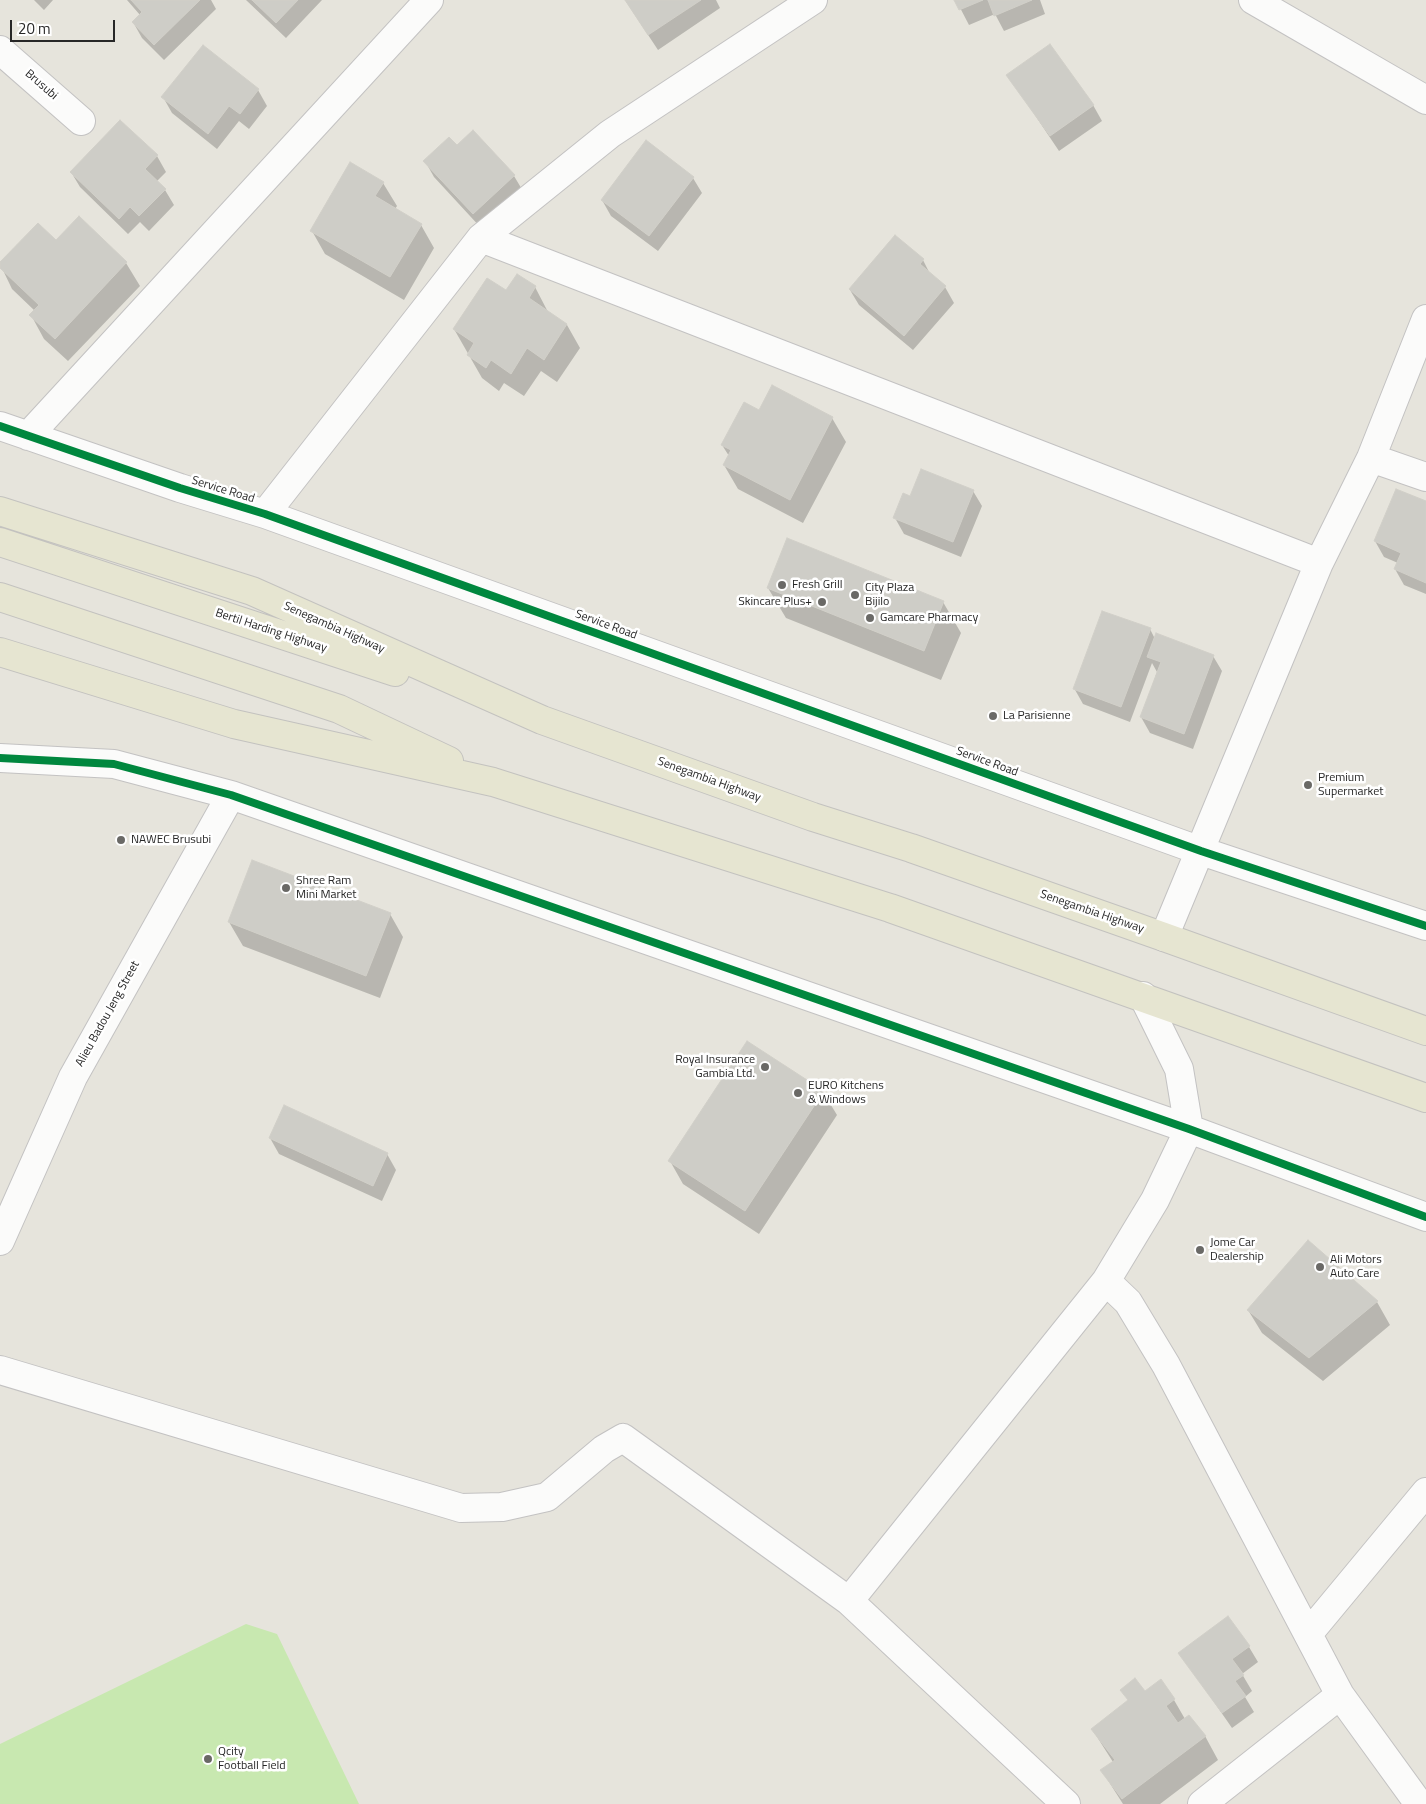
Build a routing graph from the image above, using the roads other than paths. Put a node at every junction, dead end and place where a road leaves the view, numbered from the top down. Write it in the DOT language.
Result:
graph roads {
  1 [pos="429,0"];
  2 [pos="813,0"];
  3 [pos="1253,0"];
  4 [pos="0,50"];
  5 [pos="1426,100"];
  6 [pos="81,121"];
  7 [pos="481,238"];
  8 [pos="1426,319"];
  9 [pos="0,426"];
  10 [pos="28,436"];
  11 [pos="1370,458"];
  12 [pos="1426,477"];
  13 [pos="0,512"];
  14 [pos="266,514"];
  15 [pos="0,542"];
  16 [pos="1319,563"];
  17 [pos="0,597"];
  18 [pos="0,652"];
  19 [pos="542,720"];
  20 [pos="0,758"];
  21 [pos="493,782"];
  22 [pos="231,796"];
  23 [pos="1201,851"];
  24 [pos="1426,926"];
  25 [pos="1164,937"];
  26 [pos="1143,996"];
  27 [pos="1426,1031"];
  28 [pos="1426,1098"];
  29 [pos="1189,1129"];
  30 [pos="1426,1217"];
  31 [pos="0,1241"];
  32 [pos="1106,1282"];
  33 [pos="0,1370"];
  34 [pos="1426,1492"];
  35 [pos="849,1601"];
  36 [pos="1309,1633"];
  37 [pos="1340,1695"];
  38 [pos="1066,1804"];
  39 [pos="1202,1804"];
  40 [pos="1419,1804"];
  1 -- 10 [label="street"];
  2 -- 7 [label="street"];
  3 -- 5 [label="street"];
  4 -- 6 [label="street, Brusubi"];
  7 -- 14 [label="street"];
  7 -- 16 [label="street"];
  8 -- 11 [label="street"];
  9 -- 10 [label="street, Service Road"];
  10 -- 14 [label="street, Service Road"];
  11 -- 12 [label="street"];
  11 -- 16 [label="street"];
  13 -- 19 [label="main road, Senegambia Highway"];
  14 -- 23 [label="street, Service Road"];
  15 -- 19 [label="main road, Bertil Harding Highway"];
  16 -- 23 [label="street"];
  17 -- 21 [label="main road"];
  18 -- 21 [label="main road"];
  19 -- 25 [label="main road, Senegambia Highway"];
  20 -- 22 [label="street"];
  21 -- 26 [label="main road"];
  22 -- 29 [label="street"];
  22 -- 31 [label="street, Alieu Badou Jeng Street"];
  23 -- 24 [label="street, Service Road"];
  23 -- 25 [label="street"];
  25 -- 27 [label="main road, Senegambia Highway"];
  26 -- 28 [label="main road"];
  26 -- 29 [label="street"];
  29 -- 30 [label="street"];
  29 -- 32 [label="street"];
  32 -- 35 [label="street"];
  32 -- 36 [label="street"];
  33 -- 35 [label="street"];
  34 -- 36 [label="street"];
  35 -- 38 [label="street"];
  36 -- 37 [label="street"];
  37 -- 39 [label="street"];
  37 -- 40 [label="street"];
}
